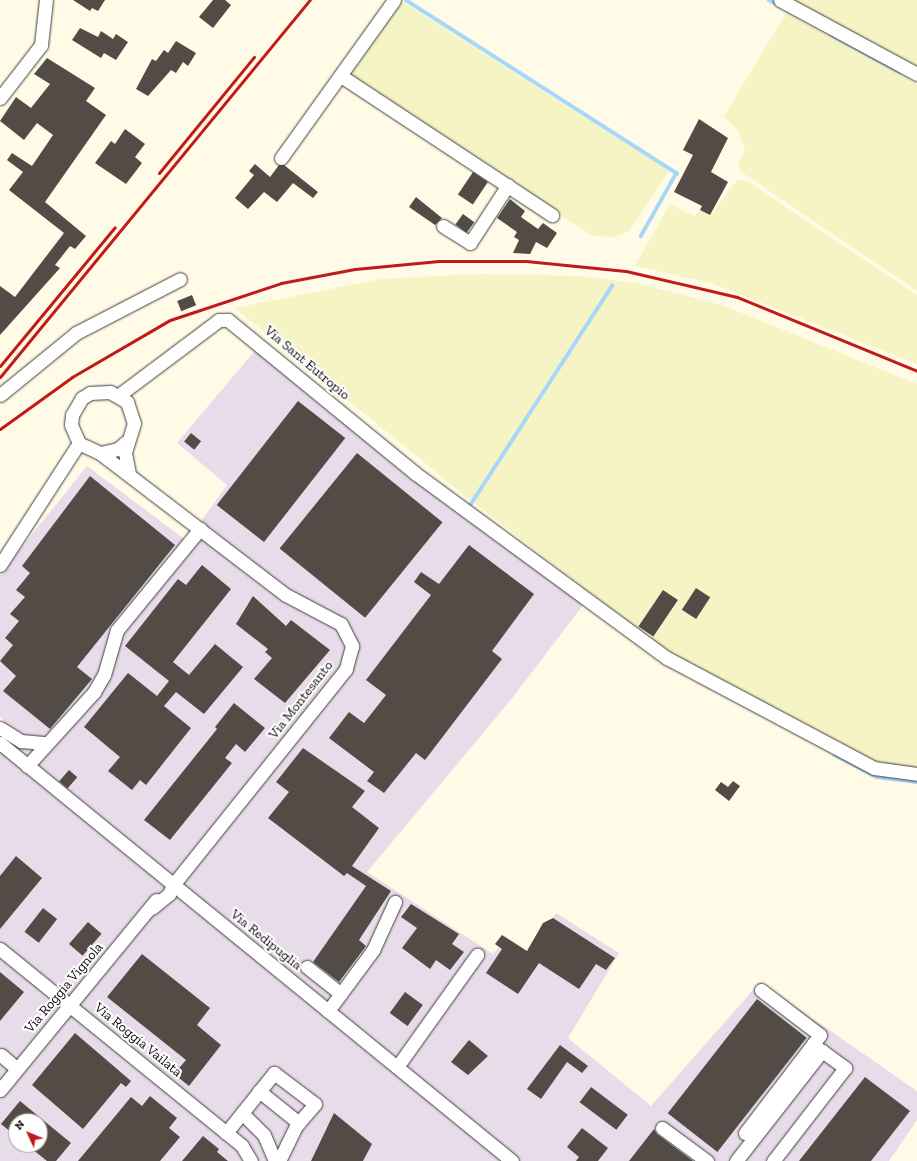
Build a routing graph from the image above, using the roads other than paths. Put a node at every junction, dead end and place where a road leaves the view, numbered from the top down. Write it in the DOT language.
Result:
graph roads {
  1 [pos="46,0"];
  2 [pos="394,0"];
  3 [pos="780,0"];
  4 [pos="917,74"];
  5 [pos="341,76"];
  6 [pos="0,98"];
  7 [pos="281,158"];
  8 [pos="508,186"];
  9 [pos="552,215"];
  10 [pos="443,226"];
  11 [pos="180,279"];
  12 [pos="0,395"];
  13 [pos="119,395"];
  14 [pos="126,442"];
  15 [pos="79,443"];
  16 [pos="100,453"];
  17 [pos="129,474"];
  18 [pos="200,529"];
  19 [pos="0,565"];
  20 [pos="0,728"];
  21 [pos="46,743"];
  22 [pos="0,744"];
  23 [pos="27,766"];
  24 [pos="917,774"];
  25 [pos="173,885"];
  26 [pos="395,902"];
  27 [pos="0,949"];
  28 [pos="477,955"];
  29 [pos="307,966"];
  30 [pos="761,990"];
  31 [pos="341,994"];
  32 [pos="70,1005"];
  33 [pos="328,1011"];
  34 [pos="818,1048"];
  35 [pos="1,1055"];
  36 [pos="396,1067"];
  37 [pos="17,1069"];
  38 [pos="0,1090"];
  39 [pos="259,1091"];
  40 [pos="242,1112"];
  41 [pos="299,1123"];
  42 [pos="662,1128"];
  43 [pos="226,1133"];
  44 [pos="745,1133"];
  45 [pos="251,1161"];
  46 [pos="275,1161"];
  47 [pos="279,1161"];
  48 [pos="512,1161"];
  49 [pos="707,1161"];
  50 [pos="736,1161"];
  51 [pos="773,1161"];
  1 -- 6 [label="street"];
  2 -- 5 [label="street"];
  3 -- 4 [label="street"];
  5 -- 7 [label="street"];
  5 -- 8 [label="street"];
  8 -- 9 [label="street"];
  8 -- 10 [label="street"];
  11 -- 12 [label="street"];
  13 -- 14 [label="street"];
  13 -- 15 [label="street"];
  13 -- 24 [label="street, Via Sant Eutropio"];
  14 -- 16 [label="street"];
  14 -- 17 [label="street"];
  15 -- 16 [label="street"];
  15 -- 19 [label="street"];
  16 -- 17 [label="street, Via Montesanto"];
  17 -- 18 [label="street, Via Montesanto"];
  18 -- 21 [label="street"];
  18 -- 25 [label="street, Via Montesanto"];
  20 -- 21 [label="street"];
  21 -- 23 [label="street"];
  22 -- 23 [label="street, Via Redipuglia"];
  23 -- 25 [label="street, Via Redipuglia"];
  25 -- 32 [label="street, Via Roggia Vignola"];
  25 -- 33 [label="street, Via Redipuglia"];
  26 -- 31 [label="street"];
  27 -- 32 [label="street, Via Roggia Vailata"];
  28 -- 36 [label="street"];
  29 -- 31 [label="street"];
  30 -- 34 [label="street"];
  31 -- 33 [label="street"];
  32 -- 37 [label="street, Via Roggia Vignola"];
  32 -- 43 [label="street, Via Roggia Vailata"];
  33 -- 36 [label="street, Via Redipuglia"];
  34 -- 44 [label="street"];
  34 -- 50 [label="street"];
  34 -- 51 [label="street"];
  35 -- 37 [label="street"];
  36 -- 48 [label="street, Via Redipuglia"];
  37 -- 38 [label="street, Via Roggia Vignola"];
  39 -- 40 [label="street"];
  39 -- 41 [label="street"];
  39 -- 41 [label="street"];
  40 -- 43 [label="street"];
  40 -- 46 [label="street"];
  41 -- 47 [label="street"];
  42 -- 49 [label="street"];
  43 -- 45 [label="street, Via Roggia Vailata"];
}
